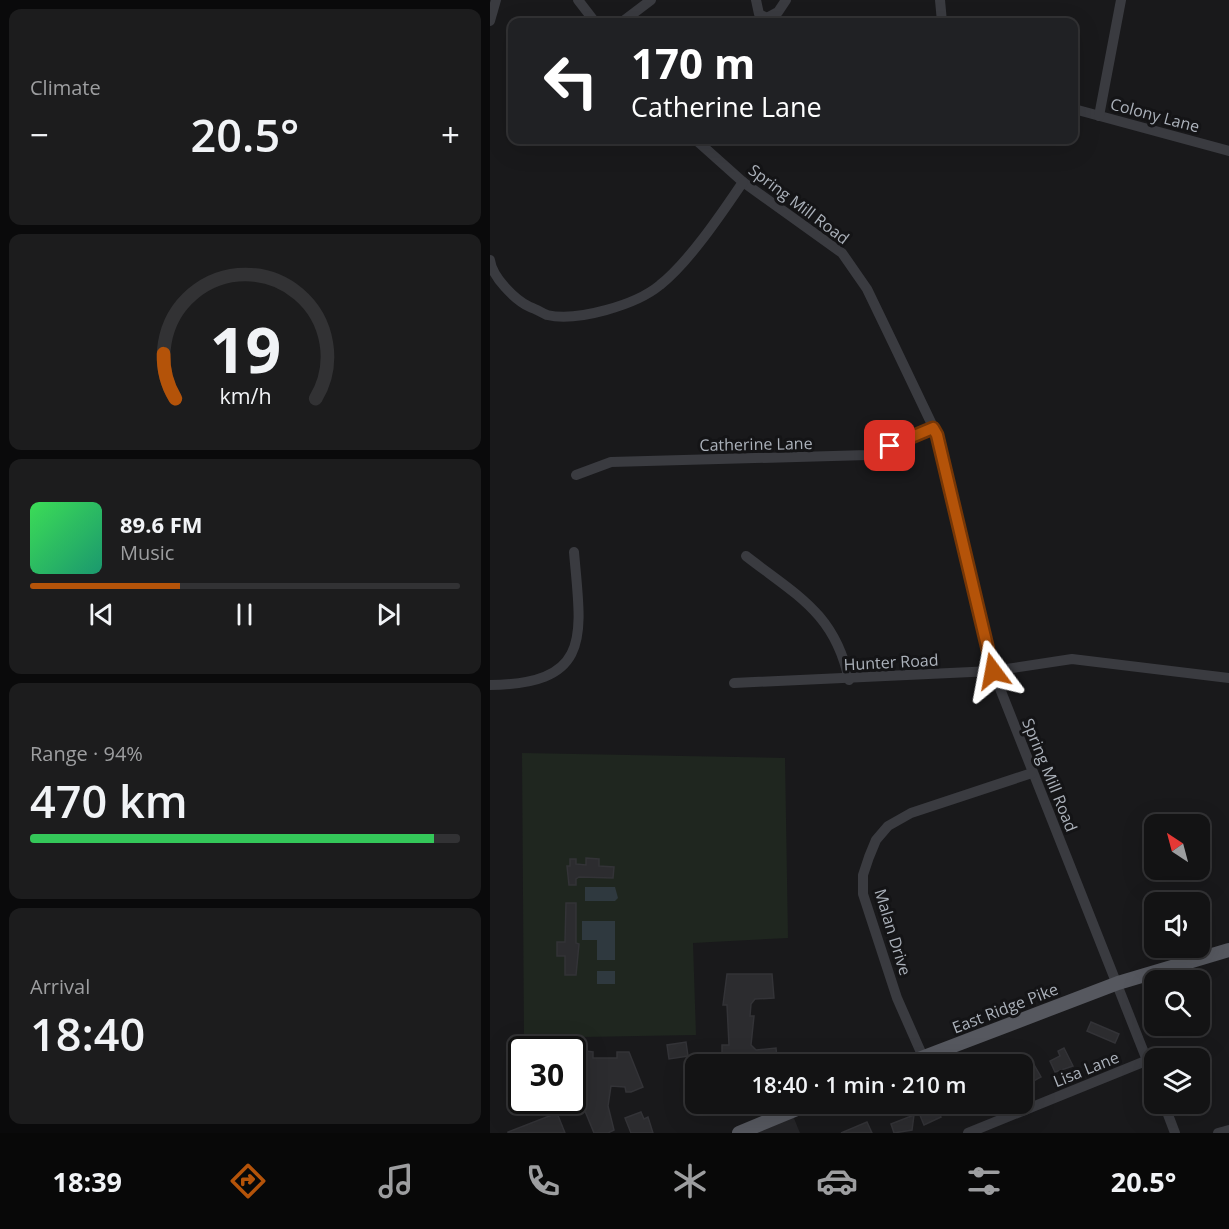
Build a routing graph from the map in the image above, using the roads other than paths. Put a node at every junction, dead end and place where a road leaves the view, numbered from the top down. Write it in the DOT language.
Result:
graph roads {
  1 [pos="496,0"];
  2 [pos="578,0"];
  3 [pos="651,0"];
  4 [pos="756,0"];
  5 [pos="786,0"];
  6 [pos="940,0"];
  7 [pos="1121,0"];
  8 [pos="592,18"];
  9 [pos="627,18"];
  10 [pos="939,18"];
  11 [pos="490,21"];
  12 [pos="1078,110"];
  13 [pos="1099,116"];
  14 [pos="700,144"];
  15 [pos="1228,151"];
  16 [pos="743,182"];
  17 [pos="490,260"];
  18 [pos="933,428"];
  19 [pos="576,475"];
  20 [pos="574,552"];
  21 [pos="746,556"];
  22 [pos="993,671"];
  23 [pos="1228,678"];
  24 [pos="849,680"];
  25 [pos="734,683"];
  26 [pos="490,685"];
  27 [pos="1032,773"];
  28 [pos="1228,950"];
  29 [pos="1118,983"];
  30 [pos="1144,1050"];
  31 [pos="922,1054"];
  32 [pos="928,1054"];
  33 [pos="1144,1062"];
  34 [pos="785,1114"];
  35 [pos="1168,1114"];
  36 [pos="1228,1130"];
  37 [pos="739,1133"];
  38 [pos="968,1133"];
  39 [pos="1175,1133"];
  40 [pos="1218,1133"];
  1 -- 11 [label="street"];
  2 -- 8 [label="street"];
  3 -- 9 [label="street"];
  4 -- 5 [label="street"];
  6 -- 10 [label="street"];
  7 -- 13 [label="street"];
  12 -- 13 [label="street, Colony Lane"];
  13 -- 15 [label="street, Colony Lane"];
  14 -- 16 [label="street, Spring Mill Road"];
  16 -- 17 [label="street"];
  16 -- 18 [label="street, Spring Mill Road"];
  18 -- 19 [label="street, Catherine Lane"];
  18 -- 22 [label="street, Spring Mill Road"];
  20 -- 26 [label="street"];
  21 -- 24 [label="street"];
  22 -- 23 [label="street, Hunter Road"];
  22 -- 24 [label="street, Hunter Road"];
  22 -- 27 [label="street, Spring Mill Road"];
  24 -- 25 [label="street, Hunter Road"];
  27 -- 29 [label="street, Spring Mill Road"];
  27 -- 31 [label="street, Malan Drive"];
  28 -- 29 [label="main road, East Ridge Pike"];
  29 -- 30 [label="street, Spring Mill Road"];
  29 -- 32 [label="main road, East Ridge Pike"];
  33 -- 38 [label="street, Lisa Lane"];
  34 -- 37 [label="main road"];
  35 -- 39 [label="street"];
  36 -- 40 [label="street"];
}
